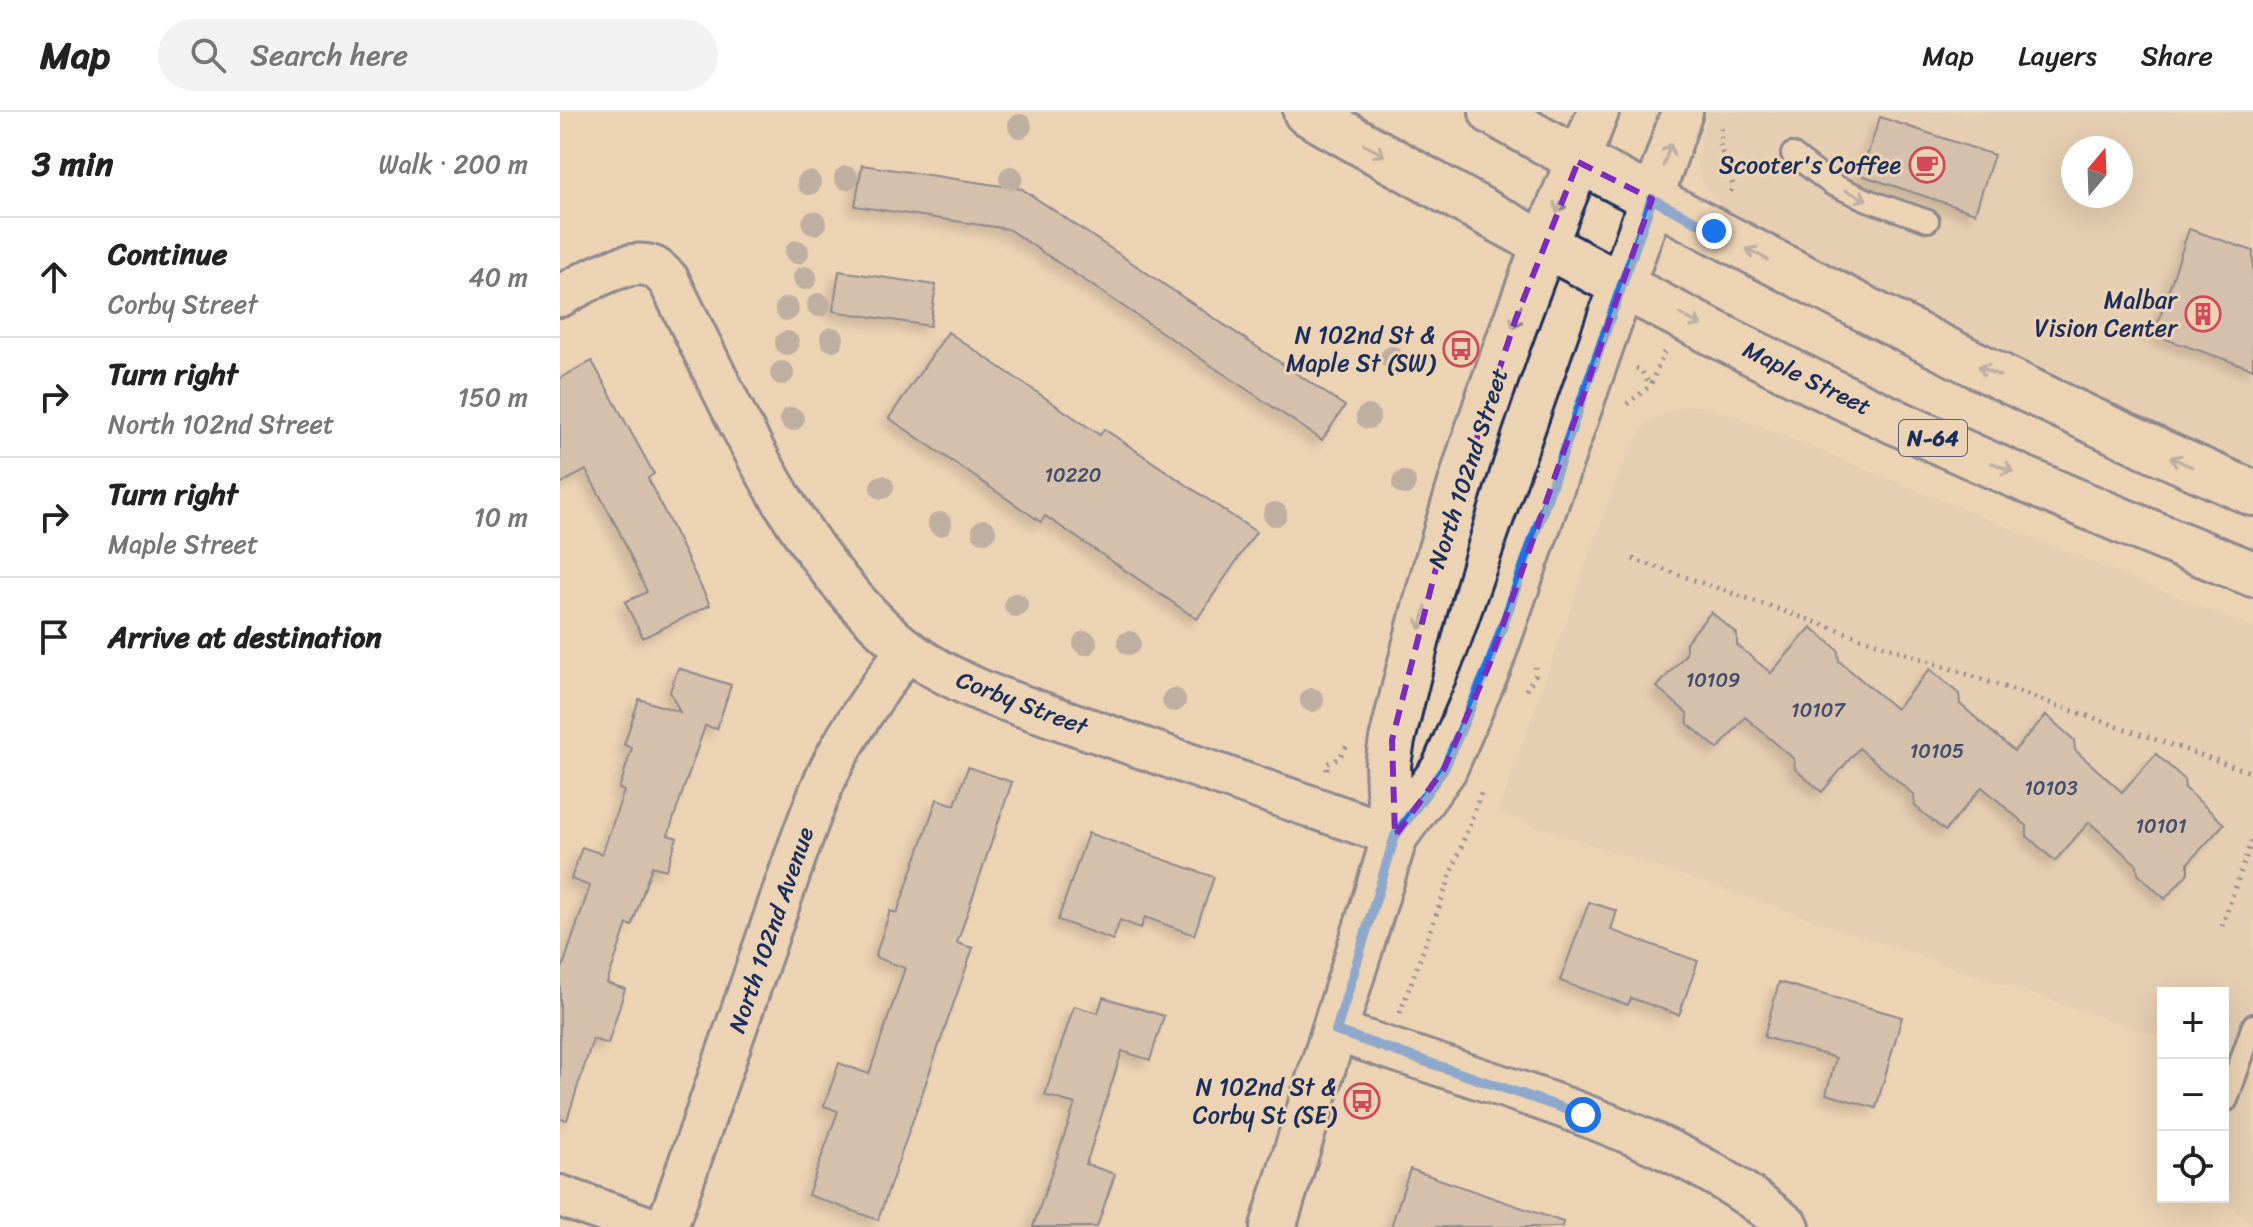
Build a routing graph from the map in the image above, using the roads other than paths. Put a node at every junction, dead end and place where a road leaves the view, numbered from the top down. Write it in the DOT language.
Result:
graph roads {
  1 [pos="1306,112"];
  2 [pos="1492,112"];
  3 [pos="1598,112"];
  4 [pos="1682,112"];
  5 [pos="1792,154"];
  6 [pos="1578,162"];
  7 [pos="1652,199"];
  8 [pos="1928,221"];
  9 [pos="1544,243"];
  10 [pos="1622,283"];
  11 [pos="560,296"];
  12 [pos="2253,493"];
  13 [pos="2253,574"];
  14 [pos="907,649"];
  15 [pos="1395,836"];
  16 [pos="2253,1025"];
  17 [pos="1336,1031"];
  18 [pos="2229,1094"];
  19 [pos="560,1196"];
  20 [pos="648,1227"];
  21 [pos="667,1227"];
  22 [pos="1273,1227"];
  23 [pos="1789,1227"];
  1 -- 9 [label="main road, N-64, one-way"];
  2 -- 6 [label="main road"];
  3 -- 6 [label="street, North 102nd Street"];
  7 -- 4 [label="street, North 102nd Street, one-way"];
  5 -- 8 [label="lane, one-way"];
  6 -- 7 [label="main road"];
  6 -- 9 [label="main road, North 102nd Street, one-way"];
  7 -- 10 [label="main road, North 102nd Street"];
  12 -- 7 [label="main road, one-way"];
  9 -- 10 [label="main road, Maple Street / N-64"];
  9 -- 15 [label="main road, North 102nd Street, one-way"];
  10 -- 13 [label="main road, Maple Street / N-64, one-way"];
  10 -- 15 [label="main road, North 102nd Street"];
  11 -- 14 [label="street, Corby Street"];
  14 -- 15 [label="street, Corby Street"];
  14 -- 21 [label="street, North 102nd Avenue"];
  15 -- 17 [label="main road, North 102nd Street"];
  16 -- 18 [label="lane"];
  17 -- 22 [label="main road, North 102nd Street"];
  17 -- 23 [label="street"];
  19 -- 20 [label="street"];
}
